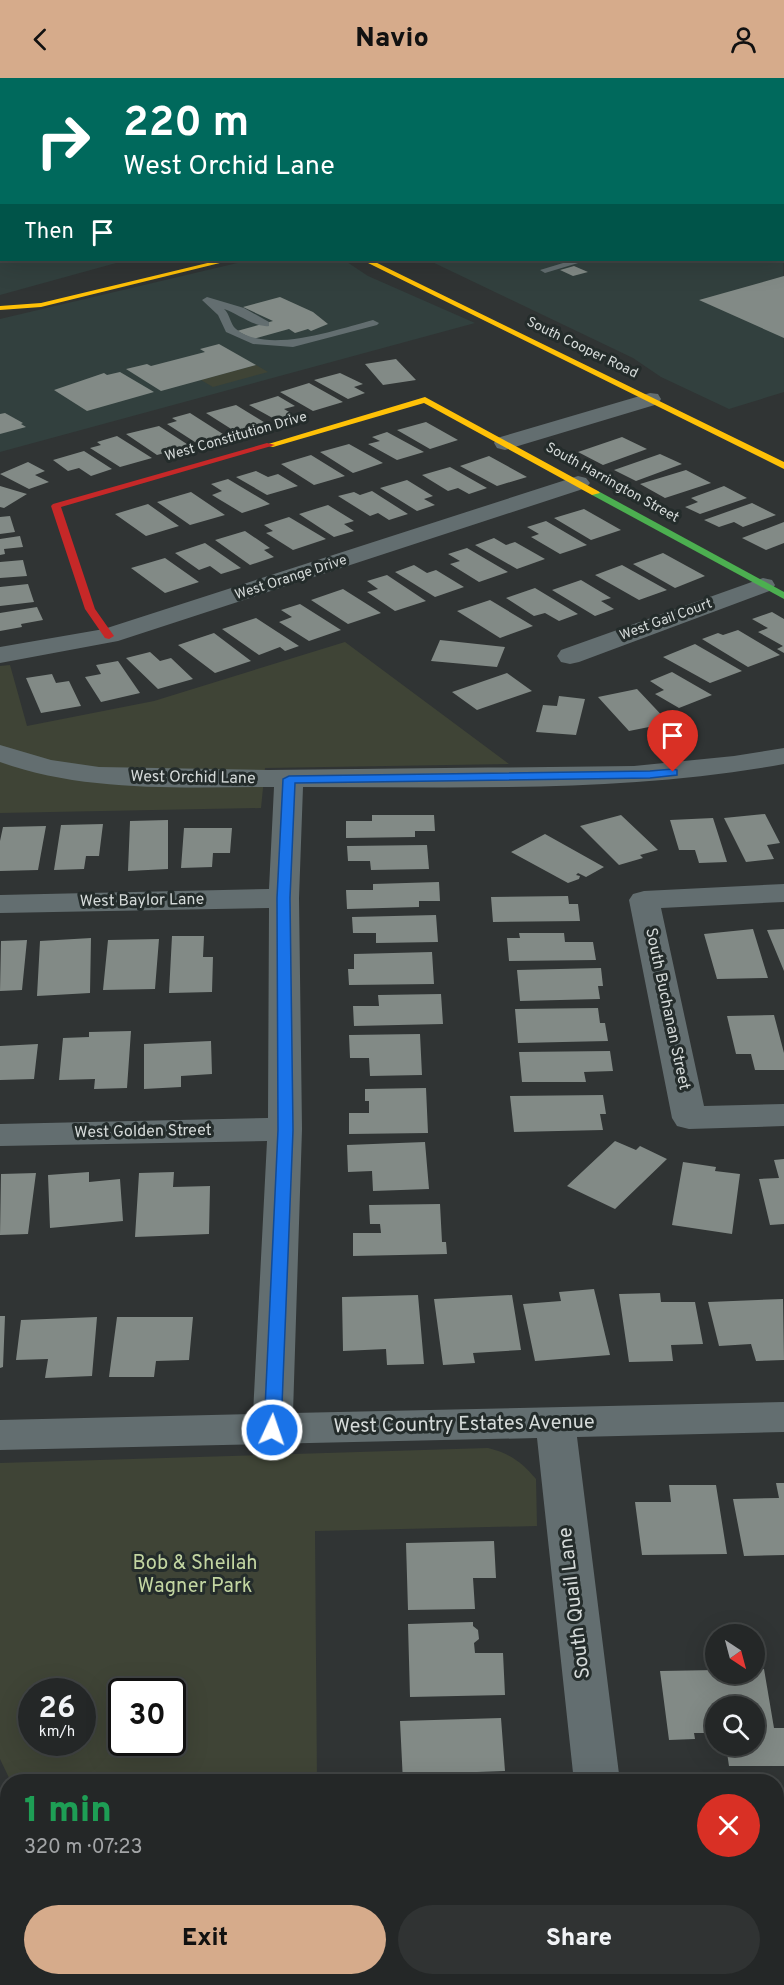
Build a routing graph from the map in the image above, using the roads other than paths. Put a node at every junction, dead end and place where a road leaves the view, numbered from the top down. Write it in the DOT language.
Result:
graph roads {
  1 [pos="224,261"];
  2 [pos="368,261"];
  3 [pos="579,261"];
  4 [pos="545,270"];
  5 [pos="34,291"];
  6 [pos="0,307"];
  7 [pos="224,319"];
  8 [pos="373,323"];
  9 [pos="262,332"];
  10 [pos="292,343"];
  11 [pos="659,397"];
  12 [pos="425,400"];
  13 [pos="505,443"];
  14 [pos="784,466"];
  15 [pos="578,483"];
  16 [pos="773,590"];
  17 [pos="109,636"];
  18 [pos="0,655"];
  19 [pos="570,656"];
  20 [pos="0,753"];
  21 [pos="781,760"];
  22 [pos="289,779"];
  23 [pos="784,893"];
  24 [pos="284,898"];
  25 [pos="0,904"];
  26 [pos="784,1115"];
  27 [pos="285,1130"];
  28 [pos="0,1135"];
  29 [pos="784,1418"];
  30 [pos="555,1424"];
  31 [pos="272,1430"];
  32 [pos="0,1435"];
  33 [pos="596,1774"];
  1 -- 6 [label="street"];
  2 -- 11 [label="street, South Cooper Road"];
  3 -- 4 [label="lane"];
  5 -- 6 [label="street"];
  7 -- 9 [label="lane"];
  7 -- 9 [label="lane"];
  7 -- 9 [label="lane"];
  8 -- 10 [label="lane"];
  9 -- 10 [label="lane"];
  9 -- 10 [label="lane"];
  11 -- 13 [label="street"];
  11 -- 14 [label="street, South Cooper Road"];
  12 -- 13 [label="street, South Harrington Street"];
  12 -- 17 [label="street, West Constitution Drive"];
  13 -- 15 [label="street, South Harrington Street"];
  15 -- 16 [label="street, South Harrington Street"];
  15 -- 17 [label="street, West Orange Drive"];
  16 -- 19 [label="street, West Gail Court"];
  17 -- 18 [label="street, West Orange Drive"];
  20 -- 22 [label="street, West Orchid Lane"];
  21 -- 22 [label="street, West Orchid Lane"];
  22 -- 24 [label="street"];
  23 -- 26 [label="street, South Buchanan Street"];
  24 -- 25 [label="street, West Baylor Lane"];
  24 -- 27 [label="street"];
  27 -- 28 [label="street, West Golden Street"];
  27 -- 31 [label="street"];
  29 -- 30 [label="street, West Country Estates Avenue"];
  30 -- 31 [label="street, West Country Estates Avenue"];
  30 -- 33 [label="street, South Quail Lane"];
  31 -- 32 [label="street, West Country Estates Avenue"];
}
